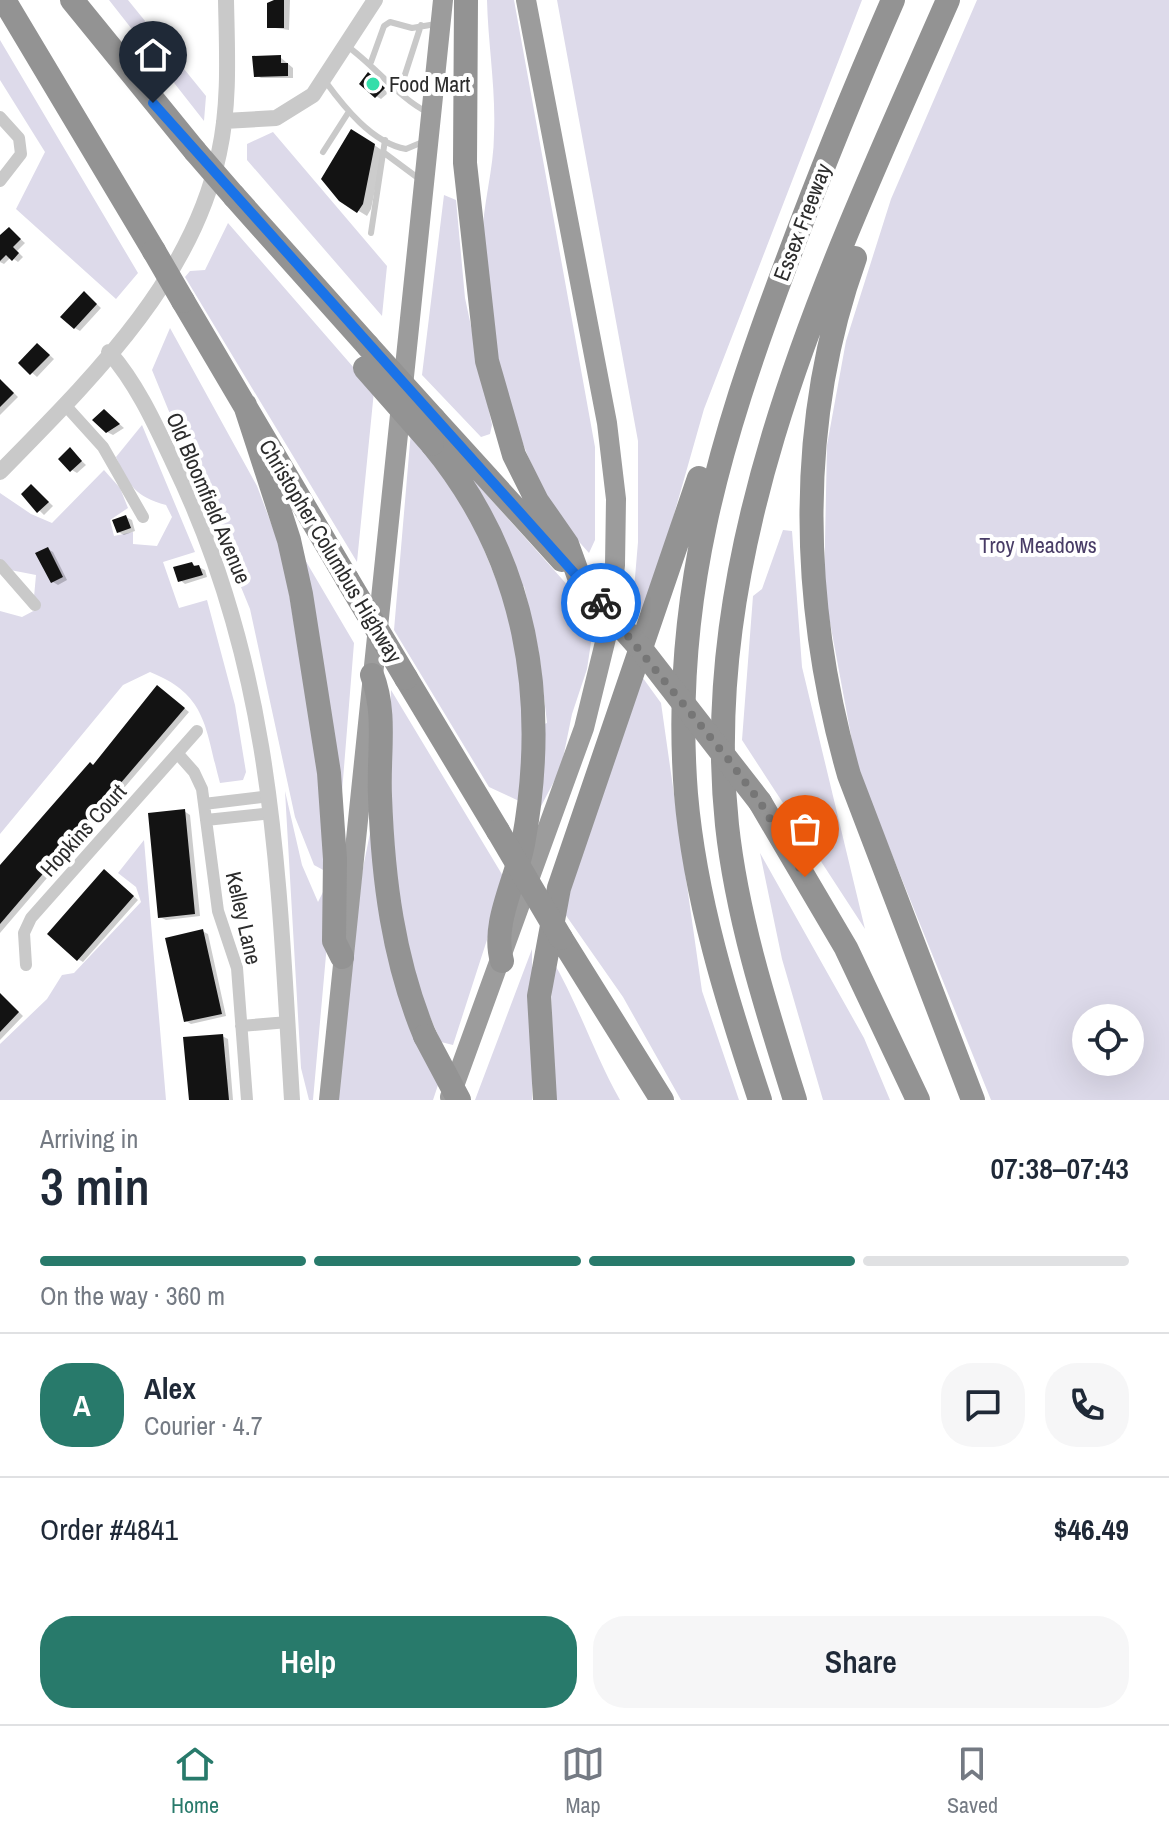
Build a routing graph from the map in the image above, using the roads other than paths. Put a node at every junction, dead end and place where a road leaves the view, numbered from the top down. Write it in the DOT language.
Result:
graph roads {
  1 [pos="4,0"];
  2 [pos="72,0"];
  3 [pos="226,0"];
  4 [pos="375,0"];
  5 [pos="443,0"];
  6 [pos="466,0"];
  7 [pos="526,0"];
  8 [pos="893,0"];
  9 [pos="948,0"];
  10 [pos="431,24"];
  11 [pos="347,46"];
  12 [pos="371,62"];
  13 [pos="325,81"];
  14 [pos="400,90"];
  15 [pos="900,111"];
  16 [pos="348,113"];
  17 [pos="431,114"];
  18 [pos="0,117"];
  19 [pos="224,121"];
  20 [pos="428,139"];
  21 [pos="385,140"];
  22 [pos="323,152"];
  23 [pos="383,152"];
  24 [pos="0,181"];
  25 [pos="424,183"];
  26 [pos="371,233"];
  27 [pos="109,352"];
  28 [pos="366,357"];
  29 [pos="65,405"];
  30 [pos="245,405"];
  31 [pos="721,449"];
  32 [pos="0,472"];
  33 [pos="143,517"];
  34 [pos="0,565"];
  35 [pos="580,580"];
  36 [pos="35,605"];
  37 [pos="372,675"];
  38 [pos="197,731"];
  39 [pos="178,754"];
  40 [pos="204,804"];
  41 [pos="271,805"];
  42 [pos="206,820"];
  43 [pos="342,957"];
  44 [pos="502,961"];
  45 [pos="26,965"];
  46 [pos="288,1022"];
  47 [pos="241,1026"];
  48 [pos="628,1049"];
  49 [pos="247,1100"];
  50 [pos="292,1100"];
  51 [pos="329,1100"];
  52 [pos="449,1100"];
  53 [pos="459,1100"];
  54 [pos="545,1100"];
  55 [pos="644,1100"];
  56 [pos="662,1100"];
  57 [pos="760,1100"];
  58 [pos="795,1100"];
  59 [pos="918,1100"];
  60 [pos="973,1100"];
  1 -- 30 [label="highway, Christopher Columbus Highway, bridge"];
  2 -- 28 [label="highway, bridge"];
  3 -- 19 [label="street"];
  4 -- 11 [label="street"];
  5 -- 10 [label="highway"];
  6 -- 35 [label="highway"];
  7 -- 44 [label="highway"];
  8 -- 31 [label="highway, Essex Freeway"];
  9 -- 15 [label="highway"];
  10 -- 12 [label="lane"];
  10 -- 14 [label="lane"];
  10 -- 17 [label="highway"];
  11 -- 12 [label="lane"];
  11 -- 13 [label="street"];
  12 -- 14 [label="lane"];
  13 -- 16 [label="lane"];
  13 -- 19 [label="street"];
  14 -- 17 [label="lane"];
  15 -- 58 [label="highway"];
  15 -- 60 [label="highway"];
  16 -- 21 [label="lane"];
  16 -- 22 [label="lane"];
  17 -- 20 [label="highway"];
  18 -- 24 [label="street"];
  19 -- 27 [label="street"];
  20 -- 21 [label="lane"];
  20 -- 25 [label="highway"];
  21 -- 23 [label="lane"];
  23 -- 25 [label="lane"];
  23 -- 26 [label="lane"];
  25 -- 37 [label="highway"];
  27 -- 29 [label="street"];
  27 -- 41 [label="street, Old Bloomfield Avenue"];
  28 -- 35 [label="highway, bridge"];
  28 -- 44 [label="highway, bridge"];
  29 -- 32 [label="street"];
  29 -- 33 [label="street"];
  30 -- 43 [label="highway"];
  30 -- 48 [label="highway, Christopher Columbus Highway, bridge"];
  31 -- 54 [label="highway"];
  31 -- 57 [label="highway"];
  34 -- 36 [label="street"];
  35 -- 59 [label="highway, bridge"];
  37 -- 43 [label="highway"];
  37 -- 53 [label="highway, bridge"];
  38 -- 39 [label="street, Hopkins Court"];
  39 -- 40 [label="street, Kelley Lane"];
  39 -- 45 [label="street, Hopkins Court"];
  40 -- 41 [label="street"];
  40 -- 42 [label="street, Kelley Lane"];
  41 -- 42 [label="street"];
  41 -- 46 [label="street, Old Bloomfield Avenue"];
  42 -- 47 [label="street, Kelley Lane"];
  43 -- 51 [label="highway"];
  44 -- 52 [label="highway"];
  46 -- 47 [label="street"];
  46 -- 50 [label="street, Old Bloomfield Avenue"];
  47 -- 49 [label="street, Kelley Lane"];
  48 -- 55 [label="highway"];
  48 -- 56 [label="highway, Christopher Columbus Highway"];
}
